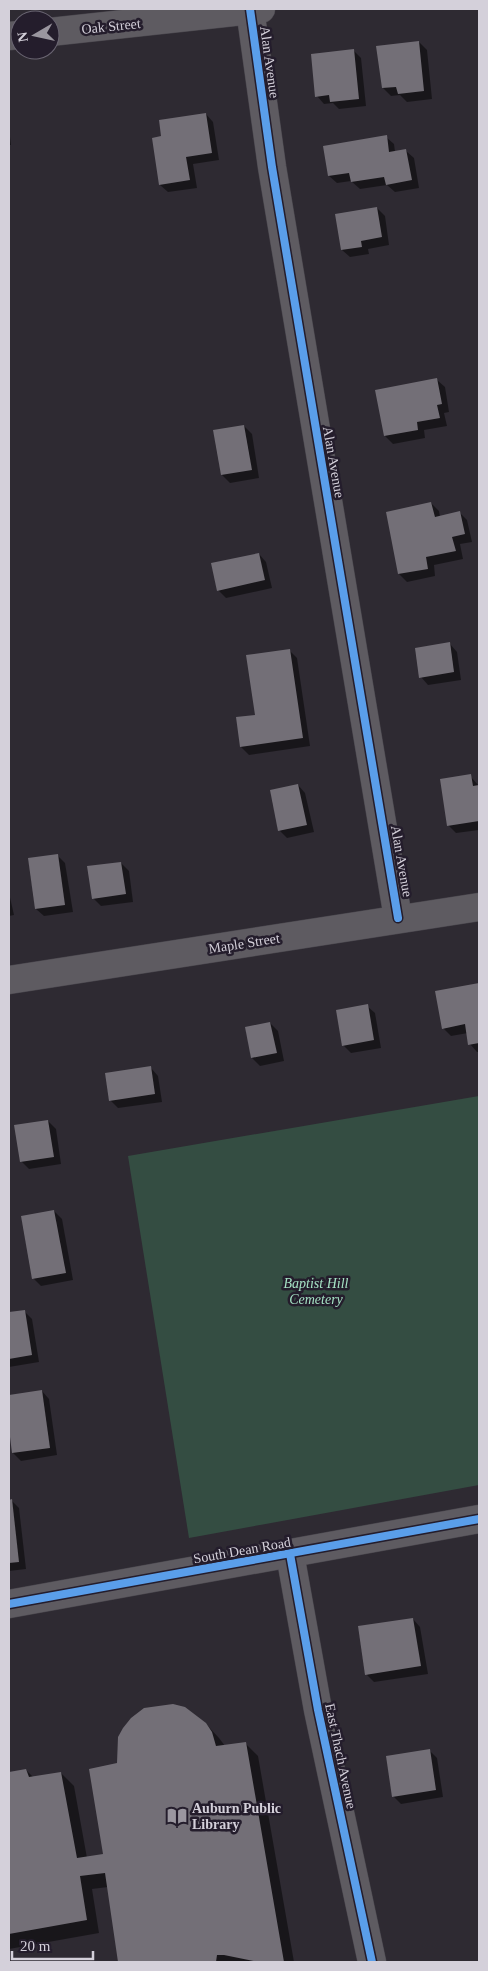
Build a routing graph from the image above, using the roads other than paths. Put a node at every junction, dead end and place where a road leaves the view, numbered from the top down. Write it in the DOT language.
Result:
graph roads {
  1 [pos="254,9"];
  2 [pos="60,31"];
  3 [pos="479,907"];
  4 [pos="398,918"];
  5 [pos="9,980"];
  6 [pos="479,1519"];
  7 [pos="290,1554"];
  8 [pos="9,1604"];
  9 [pos="372,1962"];
  1 -- 2 [label="street, Oak Street"];
  1 -- 4 [label="street, Alan Avenue"];
  3 -- 4 [label="street, Maple Street"];
  4 -- 5 [label="street, Maple Street"];
  6 -- 7 [label="street, South Dean Road"];
  7 -- 8 [label="street, South Dean Road"];
  7 -- 9 [label="street, East Thach Avenue"];
}
